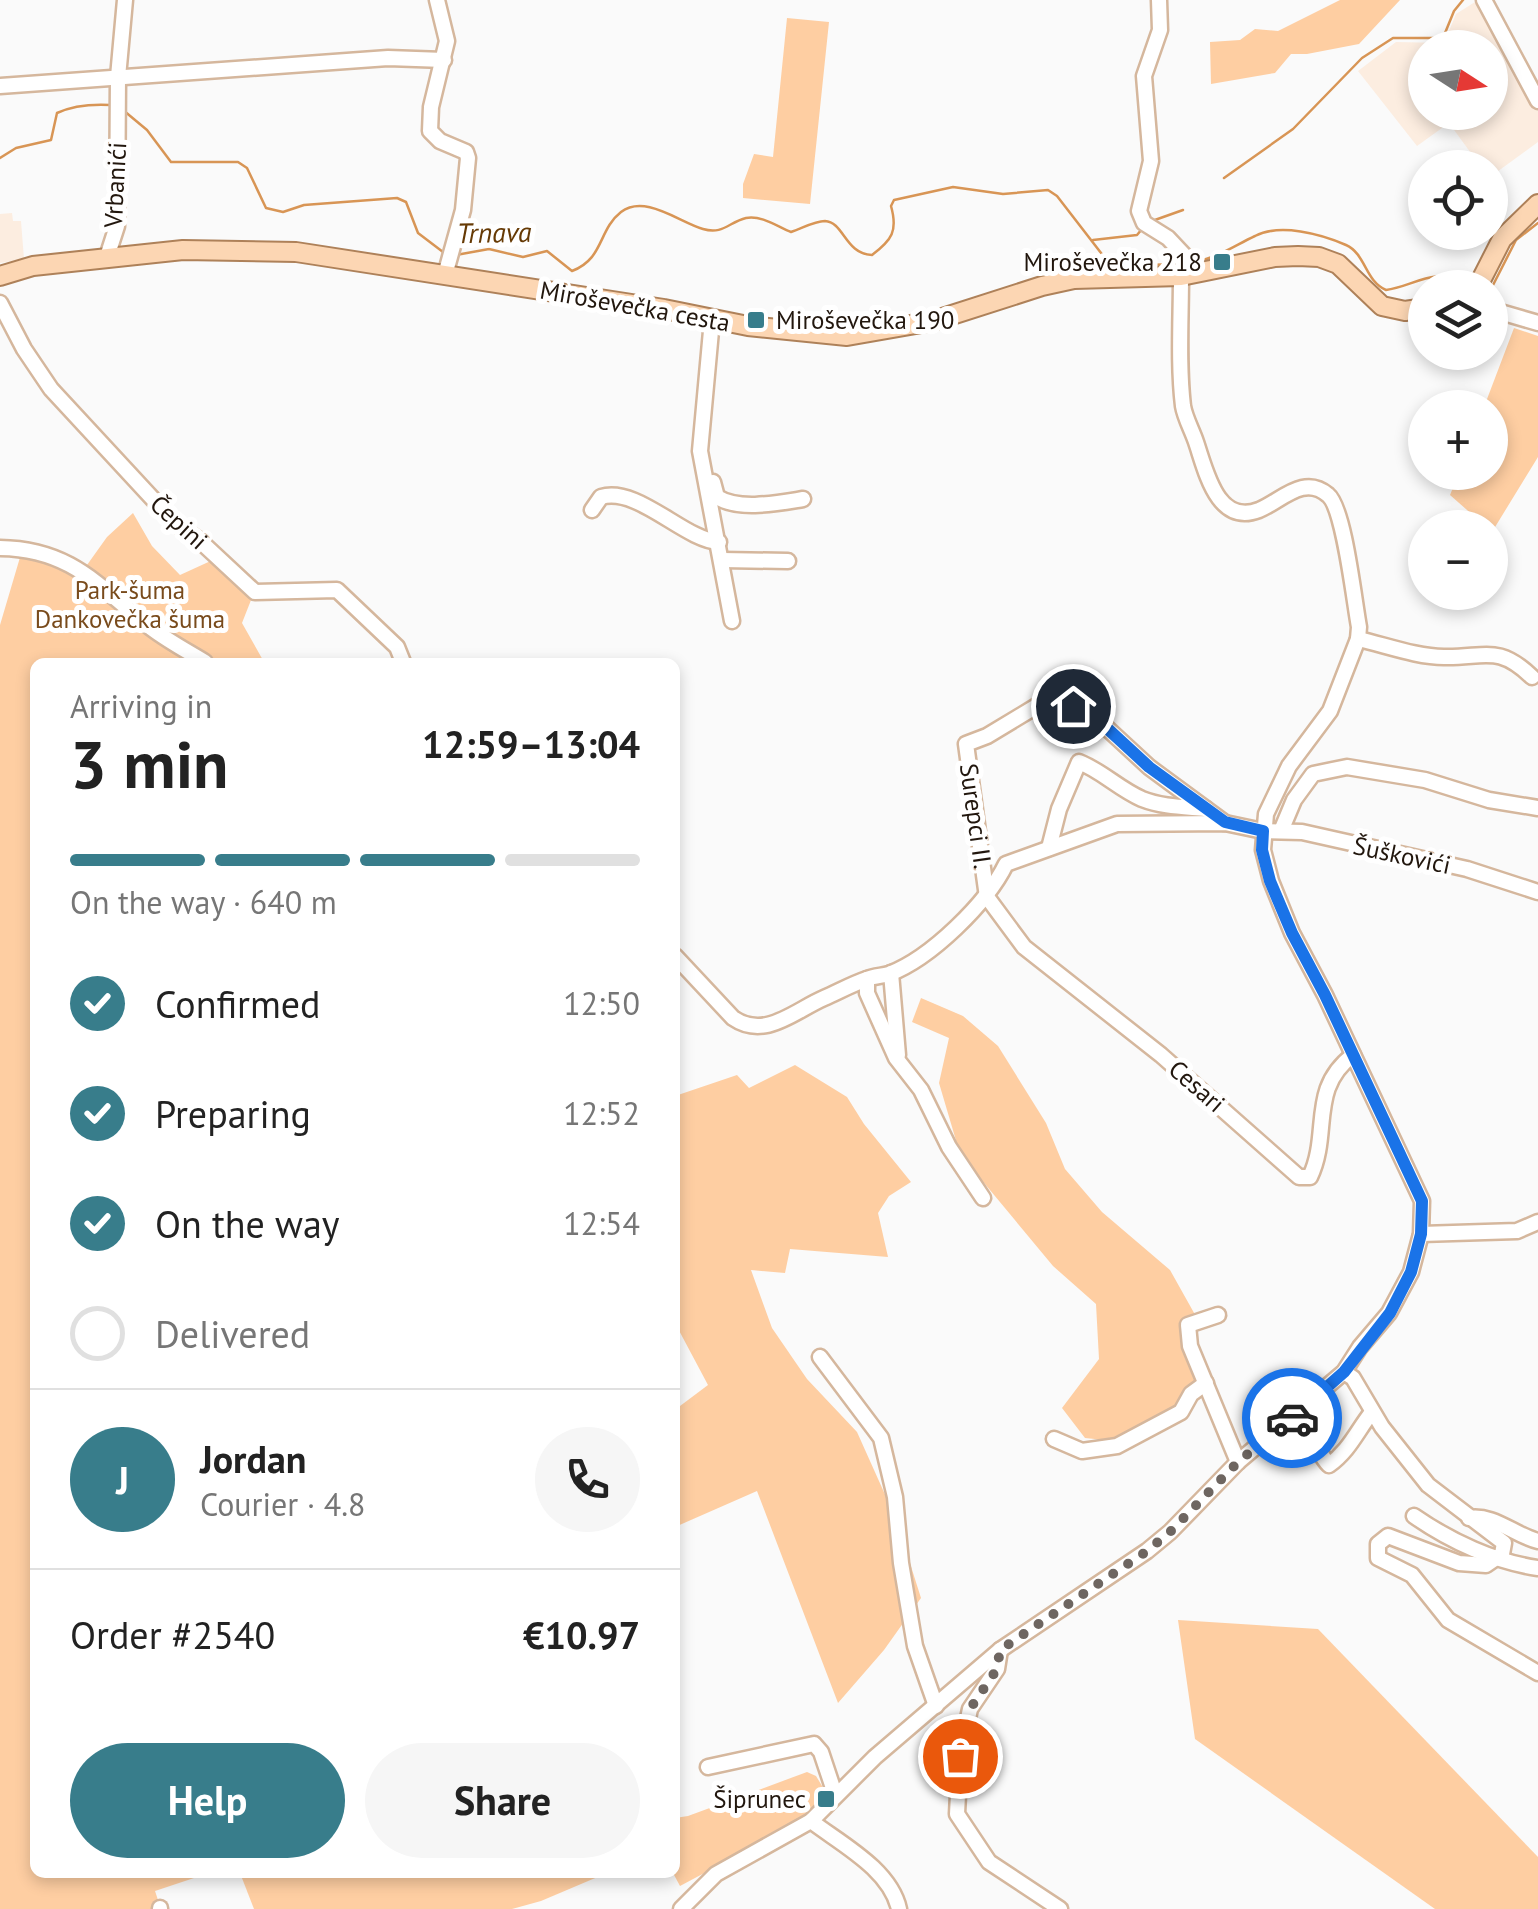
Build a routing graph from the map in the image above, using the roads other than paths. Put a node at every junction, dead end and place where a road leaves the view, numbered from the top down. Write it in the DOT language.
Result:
graph roads {
  1 [pos="125,0"];
  2 [pos="437,0"];
  3 [pos="1159,0"];
  4 [pos="1484,0"];
  5 [pos="444,60"];
  6 [pos="118,77"];
  7 [pos="0,86"];
  8 [pos="1538,100"];
  9 [pos="1538,204"];
  10 [pos="107,257"];
  11 [pos="449,262"];
  12 [pos="1182,267"];
  13 [pos="1486,270"];
  14 [pos="0,276"];
  15 [pos="0,303"];
  16 [pos="1408,311"];
  17 [pos="1508,315"];
  18 [pos="712,320"];
  19 [pos="1538,323"];
  20 [pos="703,432"];
  21 [pos="803,500"];
  22 [pos="592,510"];
  23 [pos="720,542"];
  24 [pos="0,548"];
  25 [pos="722,560"];
  26 [pos="788,561"];
  27 [pos="732,620"];
  28 [pos="1358,639"];
  29 [pos="199,658"];
  30 [pos="401,658"];
  31 [pos="1532,677"];
  32 [pos="1538,808"];
  33 [pos="1207,809"];
  34 [pos="1225,822"];
  35 [pos="1263,831"];
  36 [pos="1282,831"];
  37 [pos="1049,848"];
  38 [pos="1538,892"];
  39 [pos="987,898"];
  40 [pos="680,961"];
  41 [pos="891,973"];
  42 [pos="867,979"];
  43 [pos="1353,1056"];
  44 [pos="898,1061"];
  45 [pos="983,1198"];
  46 [pos="1538,1222"];
  47 [pos="1421,1234"];
  48 [pos="1218,1314"];
  49 [pos="820,1358"];
  50 [pos="1344,1372"];
  51 [pos="1206,1383"];
  52 [pos="1302,1410"];
  53 [pos="1372,1412"];
  54 [pos="1054,1439"];
  55 [pos="1238,1462"];
  56 [pos="1414,1516"];
  57 [pos="1469,1518"];
  58 [pos="1538,1541"];
  59 [pos="1497,1557"];
  60 [pos="1538,1568"];
  61 [pos="1000,1650"];
  62 [pos="1538,1673"];
  63 [pos="936,1706"];
  64 [pos="708,1767"];
  65 [pos="836,1794"];
  66 [pos="810,1821"];
  67 [pos="681,1909"];
  68 [pos="899,1909"];
  69 [pos="1060,1909"];
  1 -- 6 [label="street, Vrbanići"];
  2 -- 5 [label="street"];
  3 -- 12 [label="street"];
  4 -- 8 [label="street"];
  5 -- 6 [label="street"];
  5 -- 11 [label="street"];
  6 -- 7 [label="street"];
  6 -- 10 [label="street, Vrbanići"];
  9 -- 13 [label="main road"];
  10 -- 11 [label="main road, Miroševečka cesta"];
  10 -- 14 [label="main road, Miroševečka cesta"];
  11 -- 18 [label="main road, Miroševečka cesta"];
  12 -- 16 [label="main road, Miroševečka cesta"];
  12 -- 18 [label="main road, Miroševečka cesta"];
  12 -- 28 [label="street"];
  15 -- 30 [label="street, Čepini"];
  17 -- 19 [label="street"];
  18 -- 20 [label="street"];
  20 -- 21 [label="street"];
  20 -- 23 [label="street"];
  22 -- 23 [label="street"];
  23 -- 25 [label="street"];
  24 -- 29 [label="street"];
  25 -- 26 [label="street"];
  25 -- 27 [label="street"];
  28 -- 31 [label="street"];
  28 -- 35 [label="street"];
  32 -- 36 [label="street"];
  33 -- 34 [label="street, Surepci II."];
  33 -- 37 [label="street"];
  33 -- 39 [label="street, Surepci II."];
  34 -- 35 [label="street"];
  34 -- 37 [label="street"];
  35 -- 36 [label="street, Šuškovići"];
  35 -- 43 [label="street"];
  36 -- 38 [label="street, Šuškovići"];
  37 -- 39 [label="street"];
  39 -- 41 [label="street"];
  39 -- 43 [label="street, Cesari"];
  40 -- 42 [label="street"];
  41 -- 42 [label="street"];
  41 -- 44 [label="street"];
  42 -- 44 [label="street"];
  43 -- 47 [label="street"];
  44 -- 45 [label="street"];
  46 -- 47 [label="street"];
  47 -- 50 [label="street"];
  48 -- 51 [label="street"];
  49 -- 63 [label="street"];
  50 -- 52 [label="street"];
  50 -- 53 [label="street"];
  51 -- 54 [label="street"];
  51 -- 55 [label="street"];
  52 -- 53 [label="street"];
  52 -- 55 [label="street"];
  53 -- 57 [label="street"];
  55 -- 61 [label="street"];
  56 -- 59 [label="street"];
  57 -- 58 [label="street"];
  57 -- 59 [label="street"];
  59 -- 60 [label="street"];
  59 -- 62 [label="street"];
  61 -- 63 [label="street"];
  61 -- 69 [label="street"];
  63 -- 65 [label="street"];
  64 -- 65 [label="street"];
  65 -- 66 [label="street"];
  66 -- 67 [label="street"];
  66 -- 68 [label="street"];
}
